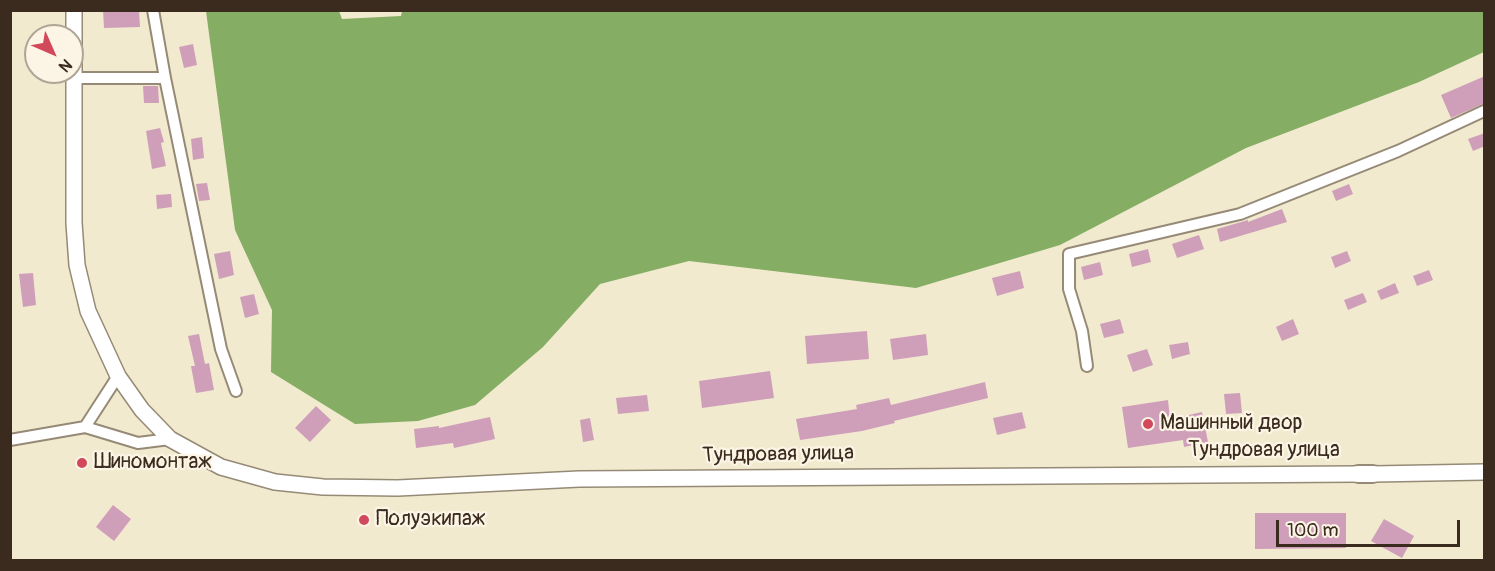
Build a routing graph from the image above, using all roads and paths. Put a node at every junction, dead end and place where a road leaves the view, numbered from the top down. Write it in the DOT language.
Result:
graph roads {
  1 [pos="153,10"];
  2 [pos="84,78"];
  3 [pos="165,78"];
  4 [pos="73,84"];
  5 [pos="1485,111"];
  6 [pos="1087,366"];
  7 [pos="118,376"];
  8 [pos="236,391"];
  9 [pos="85,427"];
  10 [pos="170,439"];
  11 [pos="10,440"];
  12 [pos="1485,472"];
  1 -- 3 [label="street"];
  2 -- 3 [label="street"];
  3 -- 8 [label="street"];
  4 -- 7 [label="main road, Тундровая улица"];
  5 -- 6 [label="street"];
  7 -- 9 [label="street"];
  7 -- 10 [label="main road, Тундровая улица"];
  9 -- 10 [label="street"];
  9 -- 11 [label="street"];
  10 -- 12 [label="main road, Тундровая улица"];
}
